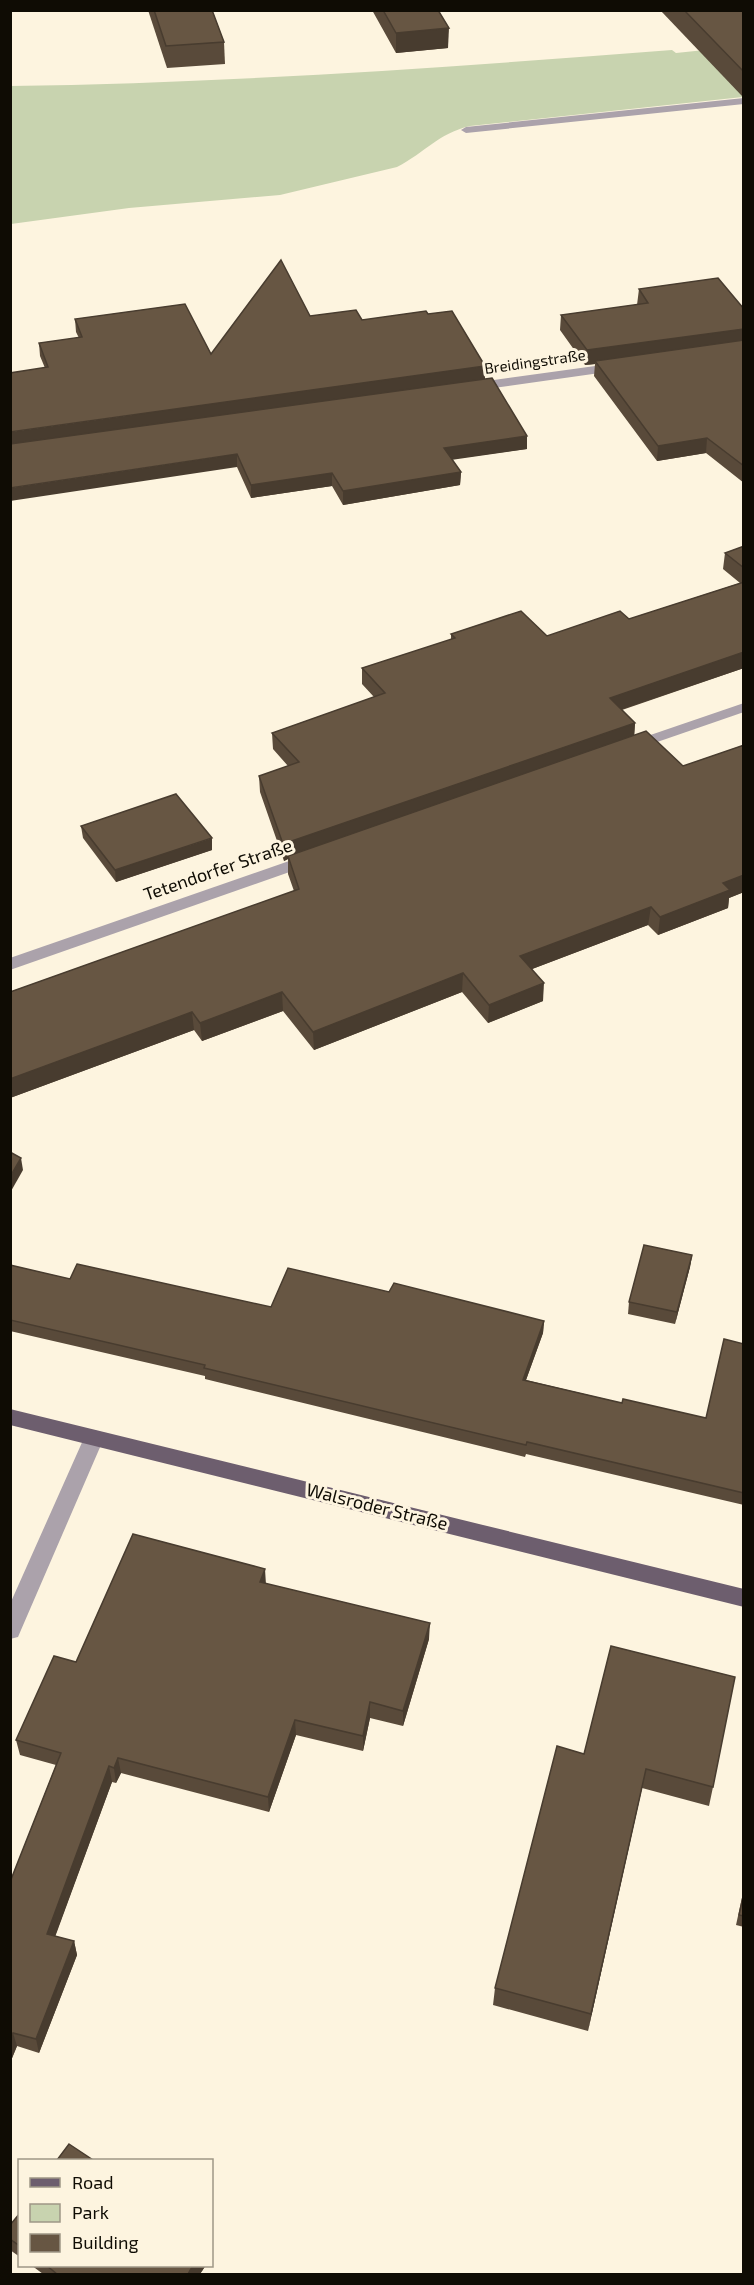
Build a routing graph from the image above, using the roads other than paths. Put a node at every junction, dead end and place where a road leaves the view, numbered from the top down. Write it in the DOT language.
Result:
graph roads {
  1 [pos="744,101"];
  2 [pos="466,130"];
  3 [pos="625,366"];
  4 [pos="460,389"];
  5 [pos="744,706"];
  6 [pos="619,750"];
  7 [pos="326,853"];
  8 [pos="10,964"];
  9 [pos="10,1417"];
  10 [pos="94,1438"];
  11 [pos="744,1598"];
  12 [pos="10,1630"];
  1 -- 2 [label="street"];
  3 -- 4 [label="street, Breidingstraße"];
  5 -- 6 [label="street"];
  7 -- 8 [label="street, Tetendorfer Straße"];
  9 -- 10 [label="main road, Walsroder Straße"];
  10 -- 11 [label="main road, Walsroder Straße"];
  10 -- 12 [label="street"];
}
